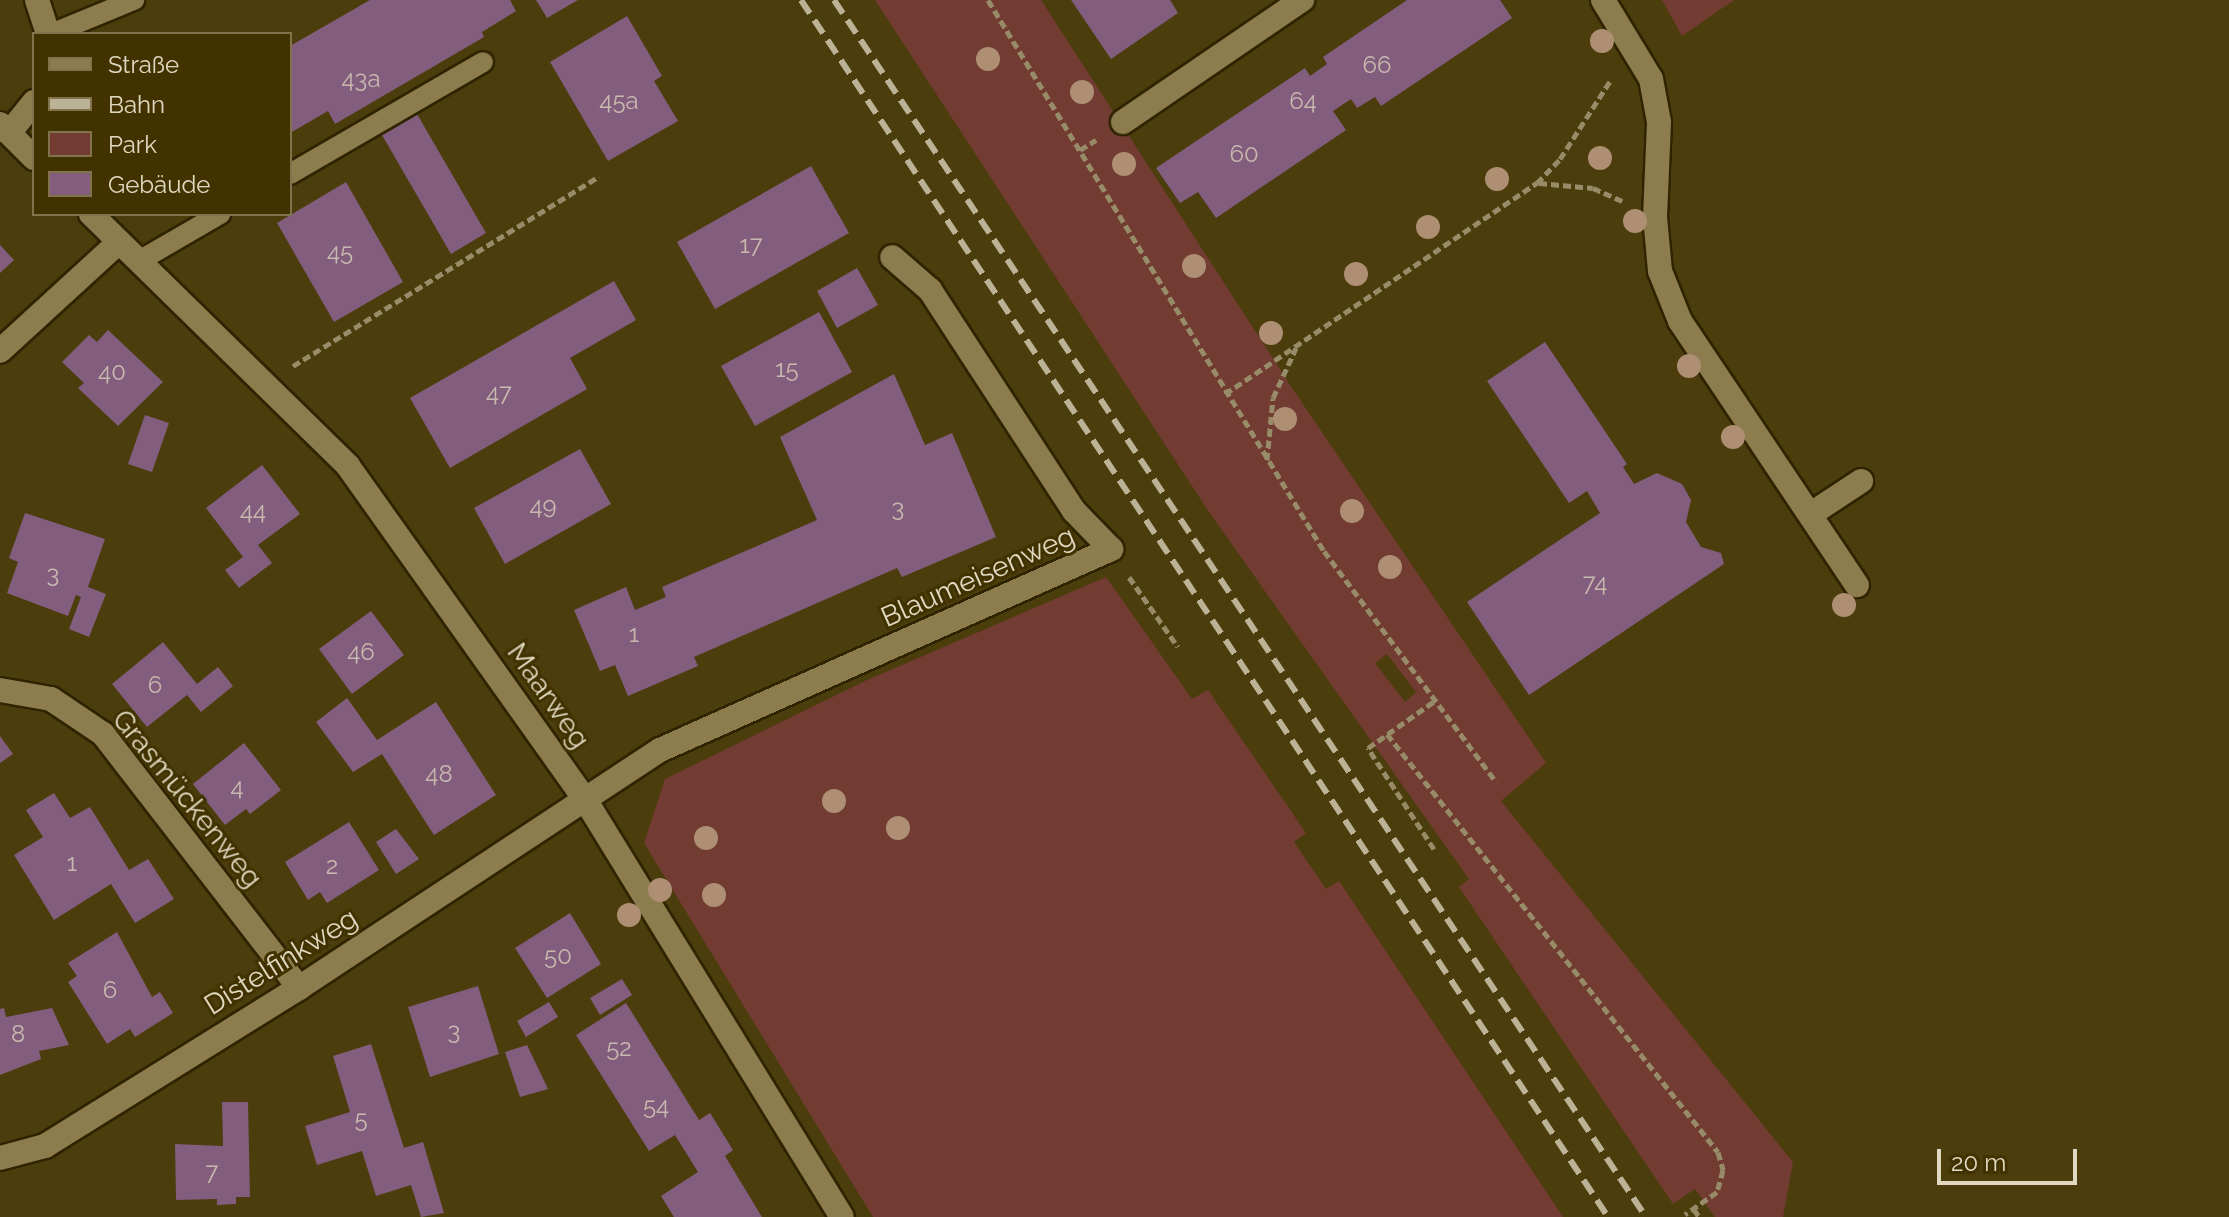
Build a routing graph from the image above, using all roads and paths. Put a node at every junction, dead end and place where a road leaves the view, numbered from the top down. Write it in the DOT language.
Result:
graph roads {
  1 [pos="37,0"];
  2 [pos="134,0"];
  3 [pos="988,0"];
  4 [pos="1302,0"];
  5 [pos="1603,0"];
  6 [pos="48,32"];
  7 [pos="54,32"];
  8 [pos="1632,47"];
  9 [pos="483,62"];
  10 [pos="32,104"];
  11 [pos="1123,122"];
  12 [pos="4,129"];
  13 [pos="32,156"];
  14 [pos="292,173"];
  15 [pos="599,176"];
  16 [pos="1537,183"];
  17 [pos="93,216"];
  18 [pos="217,216"];
  19 [pos="1655,217"];
  20 [pos="119,242"];
  21 [pos="892,257"];
  22 [pos="139,261"];
  23 [pos="1299,344"];
  24 [pos="0,351"];
  25 [pos="266,384"];
  26 [pos="1225,394"];
  27 [pos="1267,462"];
  28 [pos="1861,481"];
  29 [pos="1811,514"];
  30 [pos="1111,549"];
  31 [pos="1857,585"];
  32 [pos="1178,647"];
  33 [pos="0,690"];
  34 [pos="1436,700"];
  35 [pos="1387,734"];
  36 [pos="1496,782"];
  37 [pos="586,801"];
  38 [pos="1434,849"];
  39 [pos="299,988"];
  40 [pos="0,1158"];
  41 [pos="1694,1209"];
  42 [pos="1685,1214"];
  43 [pos="842,1217"];
  44 [pos="1699,1217"];
  1 -- 6 [label="street"];
  2 -- 7 [label="lane"];
  3 -- 26 [label="path"];
  4 -- 11 [label="street"];
  5 -- 8 [label="street"];
  8 -- 16 [label="path"];
  8 -- 19 [label="street"];
  9 -- 14 [label="lane"];
  10 -- 12 [label="street"];
  12 -- 13 [label="street"];
  15 -- 25 [label="path"];
  16 -- 19 [label="path"];
  16 -- 23 [label="path"];
  17 -- 20 [label="street, Maarweg"];
  18 -- 22 [label="lane"];
  19 -- 29 [label="street"];
  20 -- 22 [label="street, Maarweg"];
  20 -- 24 [label="street"];
  21 -- 30 [label="street, Blaumeisenweg"];
  22 -- 25 [label="street, Maarweg"];
  23 -- 26 [label="path"];
  23 -- 27 [label="path"];
  25 -- 37 [label="street, Maarweg"];
  26 -- 27 [label="path"];
  27 -- 34 [label="path"];
  28 -- 29 [label="street"];
  29 -- 31 [label="street"];
  30 -- 32 [label="path"];
  30 -- 37 [label="street, Blaumeisenweg"];
  33 -- 39 [label="street, Grasmückenweg"];
  34 -- 35 [label="path"];
  34 -- 36 [label="path"];
  35 -- 38 [label="path"];
  35 -- 41 [label="path"];
  37 -- 39 [label="street, Distelfinkweg"];
  37 -- 43 [label="street, Maarweg"];
  39 -- 40 [label="street, Distelfinkweg"];
  41 -- 42 [label="path"];
  41 -- 44 [label="path"];
}
